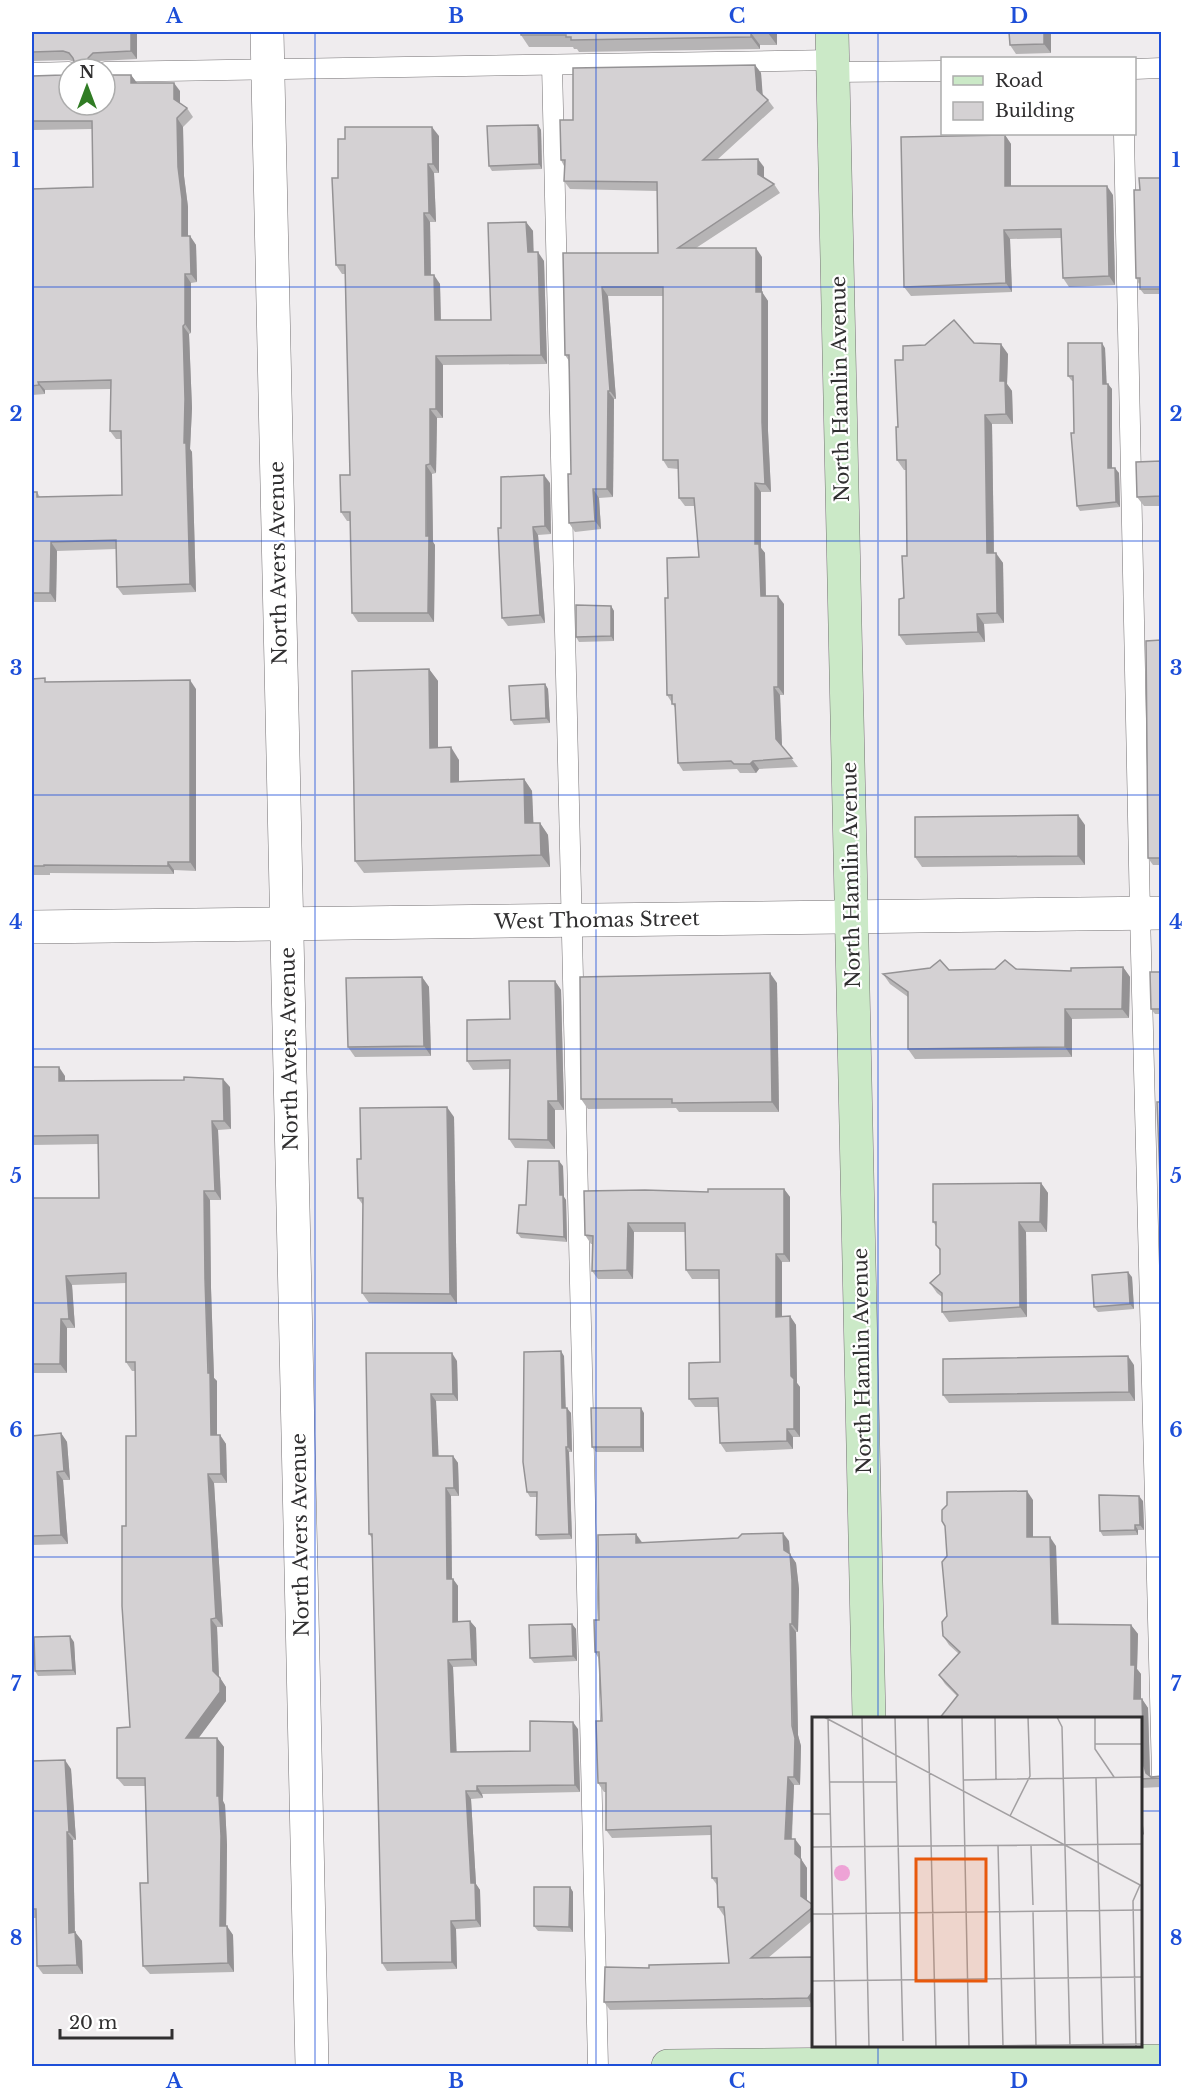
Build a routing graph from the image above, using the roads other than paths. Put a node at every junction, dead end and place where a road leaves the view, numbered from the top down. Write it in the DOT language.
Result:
graph roads {
  1 [pos="267,32"];
  2 [pos="833,54"];
  3 [pos="552,65"];
  4 [pos="1161,68"];
  5 [pos="268,69"];
  6 [pos="1136,69"];
  7 [pos="941,71"];
  8 [pos="57,72"];
  9 [pos="117,72"];
  10 [pos="32,73"];
  11 [pos="1124,135"];
  12 [pos="1151,913"];
  13 [pos="852,917"];
  14 [pos="572,920"];
  15 [pos="287,924"];
  16 [pos="32,927"];
  17 [pos="870,1717"];
  18 [pos="1161,1775"];
  19 [pos="877,2059"];
  20 [pos="1161,2061"];
  21 [pos="312,2067"];
  22 [pos="598,2067"];
  23 [pos="668,2067"];
  1 -- 5 [label="street, North Avers Avenue"];
  2 -- 3 [label="lane"];
  2 -- 7 [label="lane"];
  2 -- 13 [label="street, North Hamlin Avenue"];
  3 -- 5 [label="lane"];
  3 -- 14 [label="lane"];
  4 -- 6 [label="lane"];
  5 -- 9 [label="lane"];
  5 -- 15 [label="street, North Avers Avenue"];
  8 -- 10 [label="lane"];
  11 -- 12 [label="lane"];
  12 -- 13 [label="street, West Thomas Street"];
  12 -- 18 [label="lane"];
  13 -- 14 [label="street, West Thomas Street"];
  13 -- 17 [label="street, North Hamlin Avenue"];
  14 -- 15 [label="street, West Thomas Street"];
  14 -- 22 [label="lane"];
  15 -- 16 [label="street, West Thomas Street"];
  15 -- 21 [label="street, North Avers Avenue"];
  19 -- 20 [label="street"];
  19 -- 23 [label="street"];
}
